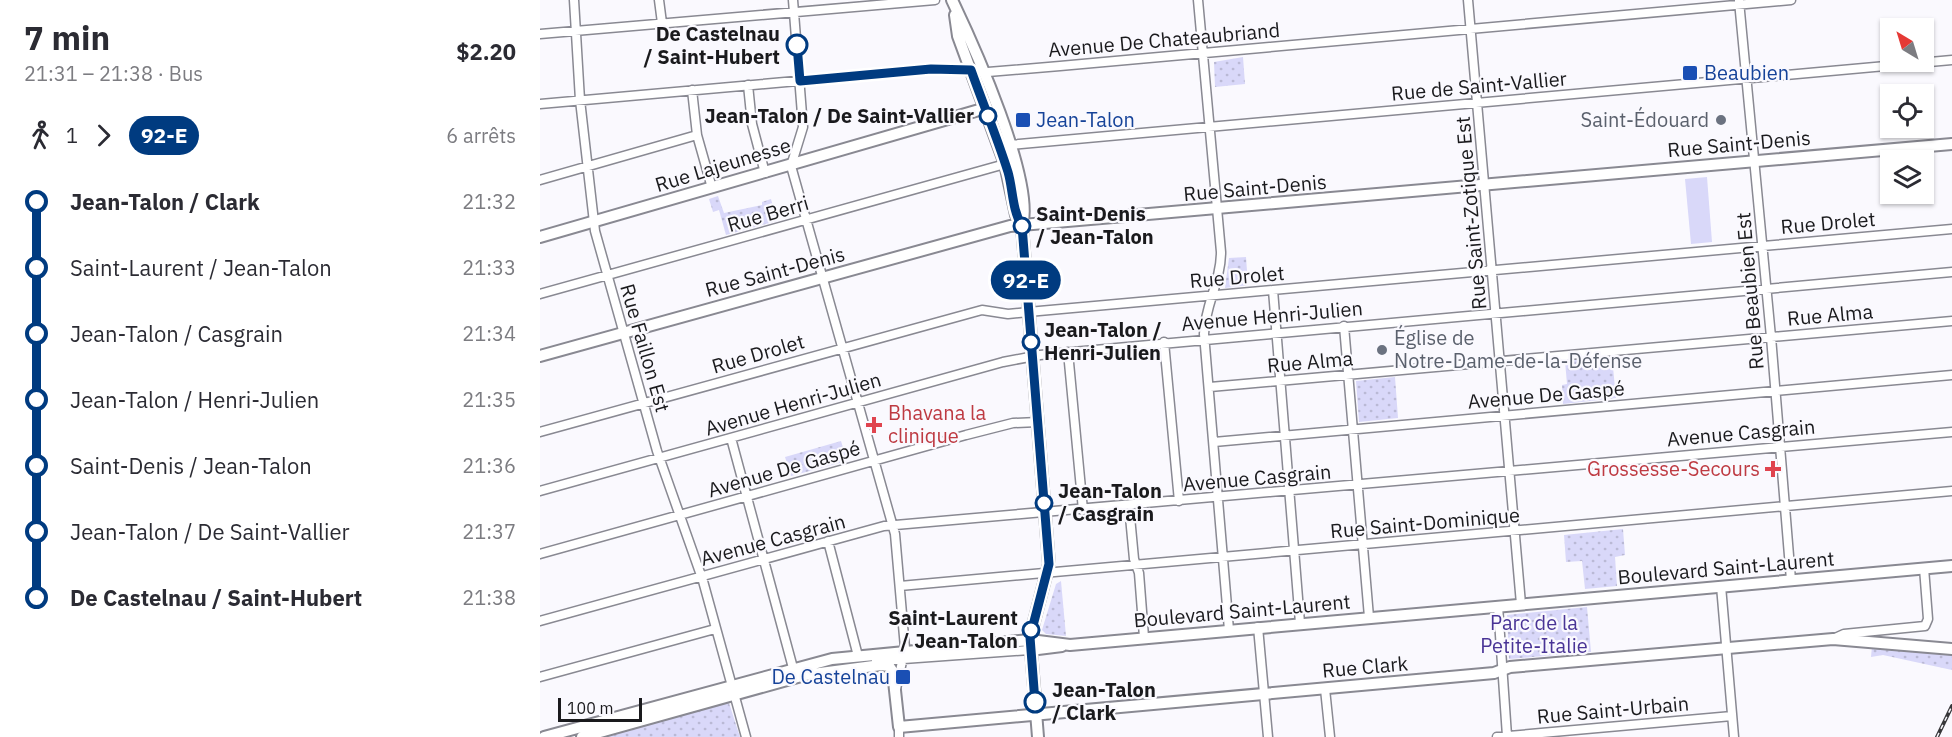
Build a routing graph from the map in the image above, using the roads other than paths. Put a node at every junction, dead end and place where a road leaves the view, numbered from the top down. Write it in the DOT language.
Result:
graph roads {
  1 [pos="574,0"];
  2 [pos="659,0"];
  3 [pos="793,0"];
  4 [pos="935,0"];
  5 [pos="952,0"];
  6 [pos="1198,0"];
  7 [pos="1468,0"];
  8 [pos="1791,0"];
  9 [pos="1739,2"];
  10 [pos="794,12"];
  11 [pos="662,23"];
  12 [pos="1471,29"];
  13 [pos="574,31"];
  14 [pos="540,34"];
  15 [pos="1203,53"];
  16 [pos="1952,60"];
  17 [pos="976,71"];
  18 [pos="1746,78"];
  19 [pos="800,81"];
  20 [pos="748,85"];
  21 [pos="692,90"];
  22 [pos="580,100"];
  23 [pos="1478,102"];
  24 [pos="540,104"];
  25 [pos="986,108"];
  26 [pos="1210,126"];
  27 [pos="697,135"];
  28 [pos="1009,144"];
  29 [pos="1952,144"];
  30 [pos="1754,161"];
  31 [pos="1005,164"];
  32 [pos="791,165"];
  33 [pos="587,166"];
  34 [pos="765,173"];
  35 [pos="540,180"];
  36 [pos="1486,185"];
  37 [pos="712,188"];
  38 [pos="1217,209"];
  39 [pos="806,220"];
  40 [pos="594,222"];
  41 [pos="1022,226"];
  42 [pos="1952,229"];
  43 [pos="540,237"];
  44 [pos="1762,246"];
  45 [pos="1493,270"];
  46 [pos="1952,272"];
  47 [pos="608,275"];
  48 [pos="823,278"];
  49 [pos="1767,288"];
  50 [pos="1273,290"];
  51 [pos="540,294"];
  52 [pos="1211,295"];
  53 [pos="1029,312"];
  54 [pos="1497,312"];
  55 [pos="1952,321"];
  56 [pos="1344,326"];
  57 [pos="1276,332"];
  58 [pos="624,333"];
  59 [pos="1771,337"];
  60 [pos="1205,339"];
  61 [pos="1164,342"];
  62 [pos="842,348"];
  63 [pos="1068,352"];
  64 [pos="540,356"];
  65 [pos="1032,357"];
  66 [pos="1501,361"];
  67 [pos="1348,375"];
  68 [pos="1952,375"];
  69 [pos="1280,381"];
  70 [pos="1210,387"];
  71 [pos="1776,390"];
  72 [pos="644,403"];
  73 [pos="858,403"];
  74 [pos="1506,416"];
  75 [pos="1038,422"];
  76 [pos="1353,429"];
  77 [pos="540,432"];
  78 [pos="1952,432"];
  79 [pos="1285,435"];
  80 [pos="731,438"];
  81 [pos="1214,442"];
  82 [pos="1780,447"];
  83 [pos="659,458"];
  84 [pos="874,461"];
  85 [pos="1511,471"];
  86 [pos="1358,485"];
  87 [pos="540,491"];
  88 [pos="1289,491"];
  89 [pos="1952,491"];
  90 [pos="747,497"];
  91 [pos="1219,498"];
  92 [pos="1179,501"];
  93 [pos="1129,506"];
  94 [pos="1785,506"];
  95 [pos="1083,510"];
  96 [pos="1045,514"];
  97 [pos="680,516"];
  98 [pos="893,526"];
  99 [pos="1516,531"];
  100 [pos="828,541"];
  101 [pos="1363,545"];
  102 [pos="1294,551"];
  103 [pos="540,554"];
  104 [pos="1224,557"];
  105 [pos="764,559"];
  106 [pos="1136,566"];
  107 [pos="1952,566"];
  108 [pos="1924,568"];
  109 [pos="1048,574"];
  110 [pos="701,577"];
  111 [pos="1791,580"];
  112 [pos="900,586"];
  113 [pos="1721,586"];
  114 [pos="1521,604"];
  115 [pos="1498,606"];
  116 [pos="1369,617"];
  117 [pos="540,621"];
  118 [pos="1300,623"];
  119 [pos="1258,627"];
  120 [pos="715,629"];
  121 [pos="1229,630"];
  122 [pos="1144,637"];
  123 [pos="1833,639"];
  124 [pos="1030,645"];
  125 [pos="1726,648"];
  126 [pos="1952,649"];
  127 [pos="905,655"];
  128 [pos="858,656"];
  129 [pos="793,668"];
  130 [pos="855,668"];
  131 [pos="1502,670"];
  132 [pos="540,677"];
  133 [pos="1325,688"];
  134 [pos="733,690"];
  135 [pos="895,692"];
  136 [pos="1264,694"];
  137 [pos="1036,714"];
  138 [pos="1732,716"];
  139 [pos="899,732"];
  140 [pos="1507,736"];
  141 [pos="544,737"];
  142 [pos="582,737"];
  143 [pos="746,737"];
  144 [pos="1038,737"];
  145 [pos="1268,737"];
  146 [pos="1330,737"];
  147 [pos="1497,737"];
  148 [pos="1734,737"];
  1 -- 13 [label="street, Rue Faillon Est"];
  2 -- 11 [label="street"];
  3 -- 10 [label="street"];
  4 -- 10 [label="street"];
  5 -- 17 [label="main road"];
  6 -- 15 [label="street"];
  7 -- 12 [label="street, Rue Saint-Zotique Est"];
  8 -- 9 [label="street, Avenue De Chateaubriand"];
  9 -- 12 [label="street, Avenue De Chateaubriand"];
  9 -- 18 [label="street, Rue Beaubien Est"];
  10 -- 11 [label="street"];
  10 -- 19 [label="street"];
  11 -- 13 [label="street"];
  12 -- 15 [label="street, Avenue De Chateaubriand"];
  12 -- 23 [label="street, Rue Saint-Zotique Est"];
  13 -- 14 [label="street"];
  13 -- 22 [label="street, Rue Faillon Est"];
  15 -- 17 [label="street, Avenue De Chateaubriand"];
  15 -- 26 [label="street"];
  16 -- 18 [label="street, Rue de Saint-Vallier"];
  17 -- 19 [label="street, Avenue De Chateaubriand"];
  17 -- 25 [label="main road"];
  17 -- 28 [label="main road"];
  18 -- 23 [label="street, Rue de Saint-Vallier"];
  18 -- 30 [label="street, Rue Beaubien Est"];
  19 -- 20 [label="street, Avenue De Chateaubriand"];
  19 -- 32 [label="street"];
  20 -- 21 [label="street, Avenue De Chateaubriand"];
  20 -- 34 [label="street"];
  21 -- 22 [label="street, Avenue De Chateaubriand"];
  21 -- 27 [label="street"];
  22 -- 24 [label="street, Avenue De Chateaubriand"];
  22 -- 33 [label="street, Rue Faillon Est"];
  23 -- 26 [label="street, Rue de Saint-Vallier"];
  23 -- 36 [label="street, Rue Saint-Zotique Est"];
  25 -- 31 [label="main road"];
  25 -- 32 [label="main road, Rue Lajeunesse"];
  26 -- 28 [label="street, Rue de Saint-Vallier"];
  26 -- 38 [label="street"];
  27 -- 33 [label="street"];
  27 -- 37 [label="street"];
  28 -- 41 [label="main road"];
  29 -- 30 [label="main road, Rue Saint-Denis"];
  30 -- 36 [label="main road, Rue Saint-Denis"];
  30 -- 44 [label="street, Rue Beaubien Est"];
  31 -- 39 [label="street, Rue Berri"];
  31 -- 41 [label="main road"];
  32 -- 34 [label="main road, Rue Lajeunesse"];
  32 -- 39 [label="street"];
  33 -- 35 [label="street"];
  33 -- 40 [label="street, Rue Faillon Est"];
  34 -- 37 [label="main road, Rue Lajeunesse"];
  36 -- 38 [label="main road, Rue Saint-Denis"];
  36 -- 45 [label="street, Rue Saint-Zotique Est"];
  37 -- 40 [label="main road, Rue Lajeunesse"];
  38 -- 41 [label="main road, Rue Saint-Denis"];
  38 -- 52 [label="street"];
  39 -- 47 [label="street, Rue Berri"];
  39 -- 48 [label="street"];
  40 -- 43 [label="main road, Rue Lajeunesse"];
  40 -- 47 [label="street, Rue Faillon Est"];
  41 -- 48 [label="main road, Rue Saint-Denis"];
  41 -- 53 [label="main road"];
  42 -- 44 [label="street, Rue Drolet"];
  44 -- 45 [label="street, Rue Drolet"];
  44 -- 49 [label="street, Rue Beaubien Est"];
  45 -- 50 [label="street, Rue Drolet"];
  45 -- 54 [label="street, Rue Saint-Zotique Est"];
  46 -- 49 [label="street, Avenue Henri-Julien"];
  47 -- 51 [label="street, Rue Berri"];
  47 -- 58 [label="street, Rue Faillon Est"];
  48 -- 58 [label="main road, Rue Saint-Denis"];
  48 -- 62 [label="street"];
  49 -- 54 [label="street, Avenue Henri-Julien"];
  49 -- 59 [label="street, Rue Beaubien Est"];
  50 -- 52 [label="street, Rue Drolet"];
  50 -- 57 [label="street"];
  52 -- 53 [label="street, Rue Drolet"];
  52 -- 60 [label="street"];
  53 -- 62 [label="street, Rue Drolet"];
  53 -- 65 [label="main road"];
  54 -- 56 [label="street, Avenue Henri-Julien"];
  54 -- 66 [label="street, Rue Saint-Zotique Est"];
  55 -- 59 [label="street, Rue Alma"];
  56 -- 57 [label="street, Avenue Henri-Julien"];
  56 -- 67 [label="street"];
  57 -- 60 [label="street, Avenue Henri-Julien"];
  57 -- 69 [label="street"];
  58 -- 64 [label="main road, Rue Saint-Denis"];
  58 -- 72 [label="street, Rue Faillon Est"];
  59 -- 66 [label="street, Rue Alma"];
  59 -- 71 [label="street, Rue Beaubien Est"];
  60 -- 61 [label="street, Avenue Henri-Julien"];
  60 -- 70 [label="street"];
  61 -- 63 [label="street, Avenue Henri-Julien"];
  61 -- 92 [label="street"];
  62 -- 72 [label="street, Rue Drolet"];
  62 -- 73 [label="street"];
  63 -- 65 [label="street, Avenue Henri-Julien"];
  63 -- 95 [label="street"];
  65 -- 73 [label="street, Avenue Henri-Julien"];
  65 -- 75 [label="main road"];
  66 -- 67 [label="street, Rue Alma"];
  66 -- 74 [label="street, Rue Saint-Zotique Est"];
  67 -- 69 [label="street, Rue Alma"];
  67 -- 76 [label="street"];
  68 -- 71 [label="street, Avenue De Gaspé"];
  69 -- 70 [label="street, Rue Alma"];
  69 -- 79 [label="street"];
  70 -- 81 [label="street"];
  71 -- 74 [label="street, Avenue De Gaspé"];
  71 -- 82 [label="street, Rue Beaubien Est"];
  72 -- 77 [label="street, Rue Drolet"];
  72 -- 83 [label="street, Rue Faillon Est"];
  73 -- 80 [label="street, Avenue Henri-Julien"];
  73 -- 84 [label="street"];
  74 -- 76 [label="street, Avenue De Gaspé"];
  74 -- 85 [label="street, Rue Saint-Zotique Est"];
  75 -- 84 [label="street, Avenue De Gaspé"];
  75 -- 96 [label="main road"];
  76 -- 79 [label="street, Avenue De Gaspé"];
  76 -- 86 [label="street"];
  78 -- 82 [label="street, Avenue Casgrain"];
  79 -- 81 [label="street, Avenue De Gaspé"];
  79 -- 88 [label="street"];
  80 -- 83 [label="street, Avenue Henri-Julien"];
  80 -- 90 [label="street"];
  81 -- 91 [label="street"];
  82 -- 85 [label="street, Avenue Casgrain"];
  82 -- 94 [label="street, Rue Beaubien Est"];
  83 -- 87 [label="street, Avenue Henri-Julien"];
  83 -- 97 [label="street, Rue Faillon Est"];
  84 -- 90 [label="street, Avenue De Gaspé"];
  84 -- 98 [label="street"];
  85 -- 86 [label="street, Avenue Casgrain"];
  85 -- 99 [label="street, Rue Saint-Zotique Est"];
  86 -- 88 [label="street, Avenue Casgrain"];
  86 -- 101 [label="street"];
  88 -- 91 [label="street, Avenue Casgrain"];
  88 -- 102 [label="street"];
  89 -- 94 [label="street, Rue Saint-Dominique"];
  90 -- 97 [label="street, Avenue De Gaspé"];
  90 -- 105 [label="street"];
  91 -- 92 [label="street, Avenue Casgrain"];
  91 -- 104 [label="street"];
  92 -- 93 [label="street, Avenue Casgrain"];
  93 -- 95 [label="street, Avenue Casgrain"];
  93 -- 106 [label="street"];
  94 -- 99 [label="street, Rue Saint-Dominique"];
  94 -- 111 [label="street, Rue Beaubien Est"];
  95 -- 96 [label="street, Avenue Casgrain"];
  96 -- 98 [label="street, Avenue Casgrain"];
  96 -- 109 [label="main road"];
  97 -- 103 [label="street, Avenue De Gaspé"];
  97 -- 110 [label="street, Rue Faillon Est"];
  98 -- 100 [label="street, Avenue Casgrain"];
  98 -- 112 [label="street"];
  99 -- 101 [label="street, Rue Saint-Dominique"];
  99 -- 114 [label="street, Rue Saint-Zotique Est"];
  100 -- 105 [label="street, Avenue Casgrain"];
  100 -- 128 [label="street"];
  101 -- 102 [label="street, Rue Saint-Dominique"];
  101 -- 116 [label="street"];
  102 -- 104 [label="street, Rue Saint-Dominique"];
  102 -- 118 [label="street"];
  104 -- 106 [label="street, Rue Saint-Dominique"];
  104 -- 121 [label="street"];
  105 -- 110 [label="street, Avenue Casgrain"];
  105 -- 129 [label="street"];
  106 -- 109 [label="street, Rue Saint-Dominique"];
  106 -- 122 [label="street"];
  107 -- 108 [label="main road, Boulevard Saint-Laurent"];
  108 -- 111 [label="main road, Boulevard Saint-Laurent"];
  108 -- 123 [label="street, Rue Clark"];
  109 -- 112 [label="street, Rue Saint-Dominique"];
  109 -- 124 [label="main road"];
  110 -- 117 [label="street, Avenue Casgrain"];
  110 -- 120 [label="street, Rue Faillon Est"];
  111 -- 113 [label="main road, Boulevard Saint-Laurent"];
  112 -- 127 [label="street"];
  113 -- 114 [label="main road, Boulevard Saint-Laurent"];
  113 -- 125 [label="street"];
  114 -- 115 [label="main road, Boulevard Saint-Laurent"];
  115 -- 116 [label="main road, Boulevard Saint-Laurent"];
  115 -- 131 [label="street"];
  116 -- 118 [label="main road, Boulevard Saint-Laurent"];
  118 -- 119 [label="main road, Boulevard Saint-Laurent"];
  119 -- 121 [label="main road, Boulevard Saint-Laurent"];
  119 -- 136 [label="street"];
  120 -- 132 [label="street"];
  120 -- 134 [label="street, Rue Faillon Est"];
  121 -- 122 [label="main road, Boulevard Saint-Laurent"];
  122 -- 124 [label="main road, Boulevard Saint-Laurent"];
  123 -- 125 [label="main road, Rue Clark"];
  123 -- 126 [label="main road, Rue Clark"];
  124 -- 127 [label="main road, Boulevard Saint-Laurent"];
  124 -- 137 [label="main road"];
  125 -- 131 [label="main road, Rue Clark"];
  125 -- 138 [label="street"];
  127 -- 128 [label="main road, Boulevard Saint-Laurent"];
  127 -- 130 [label="street, Boulevard Saint-Laurent"];
  127 -- 135 [label="street"];
  128 -- 129 [label="main road, Boulevard Saint-Laurent"];
  129 -- 134 [label="main road, Boulevard Saint-Laurent"];
  130 -- 134 [label="main road, Boulevard Saint-Laurent"];
  130 -- 135 [label="main road, Boulevard Saint-Laurent"];
  131 -- 133 [label="main road, Rue Clark"];
  131 -- 140 [label="street"];
  133 -- 136 [label="main road, Rue Clark"];
  133 -- 146 [label="street"];
  134 -- 141 [label="main road, Boulevard Saint-Laurent"];
  134 -- 142 [label="main road, Boulevard Saint-Laurent"];
  134 -- 143 [label="street, Rue Faillon Est"];
  135 -- 139 [label="main road"];
  136 -- 137 [label="main road, Rue Clark"];
  136 -- 145 [label="street"];
  137 -- 139 [label="main road, Rue Clark"];
  137 -- 144 [label="main road"];
  138 -- 140 [label="street, Rue Saint-Urbain"];
  138 -- 148 [label="street"];
  140 -- 147 [label="street, Rue Saint-Urbain"];
}
